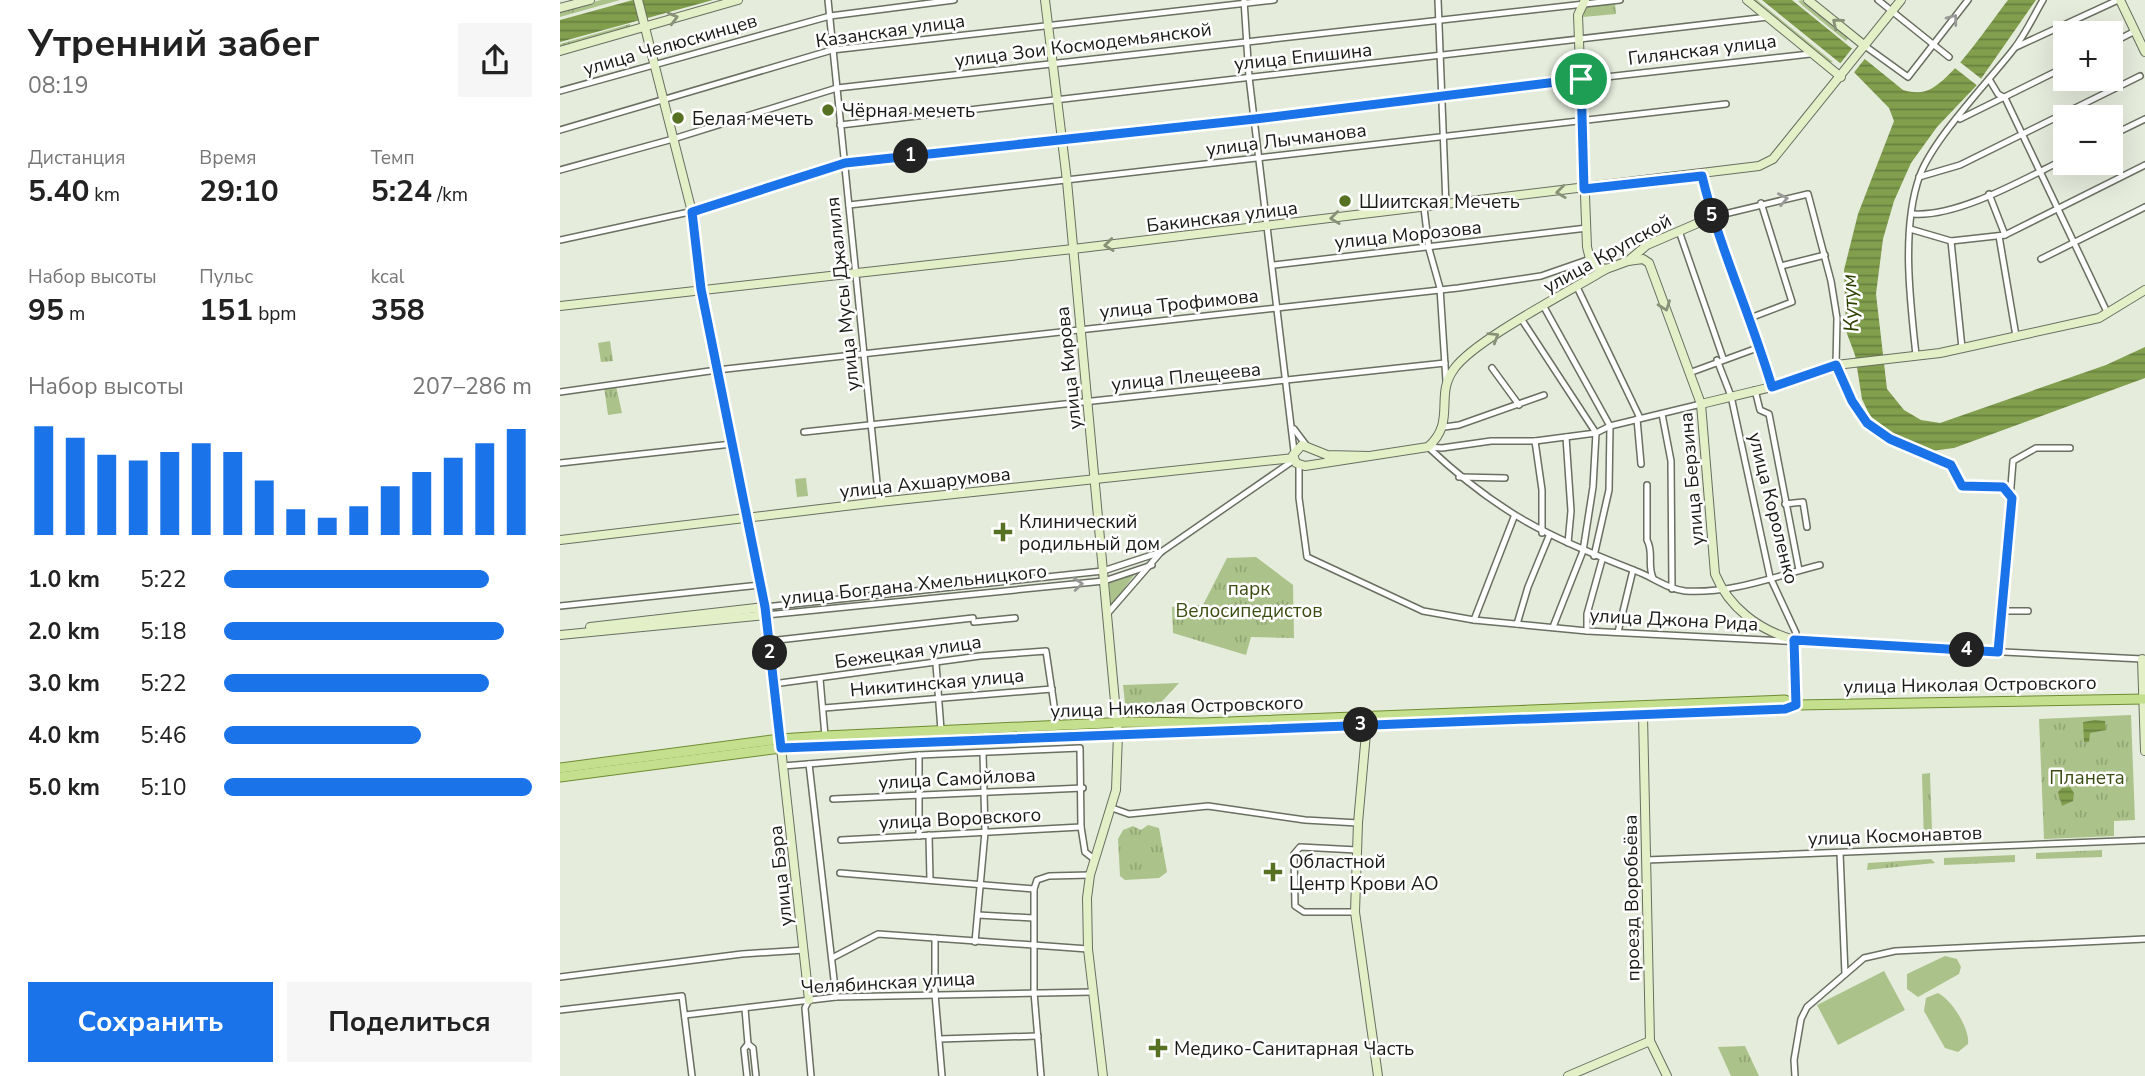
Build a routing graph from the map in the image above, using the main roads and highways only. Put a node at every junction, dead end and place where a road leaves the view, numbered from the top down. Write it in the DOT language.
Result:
graph roads {
  1 [pos="590,0"];
  2 [pos="638,0"];
  3 [pos="738,0"];
  4 [pos="1045,0"];
  5 [pos="1747,0"];
  6 [pos="1808,0"];
  7 [pos="1901,0"];
  8 [pos="2119,0"];
  9 [pos="1582,1"];
  10 [pos="560,8"];
  11 [pos="644,24"];
  12 [pos="1863,48"];
  13 [pos="560,51"];
  14 [pos="2145,52"];
  15 [pos="1843,75"];
  16 [pos="1702,176"];
  17 [pos="1584,189"];
  18 [pos="1712,217"];
  19 [pos="1073,249"];
  20 [pos="1628,261"];
  21 [pos="1606,269"];
  22 [pos="701,289"];
  23 [pos="2145,290"];
  24 [pos="560,306"];
  25 [pos="1772,387"];
  26 [pos="1701,404"];
  27 [pos="1308,446"];
  28 [pos="1368,456"];
  29 [pos="1296,460"];
  30 [pos="1311,464"];
  31 [pos="1095,480"];
  32 [pos="747,518"];
  33 [pos="560,540"];
  34 [pos="765,611"];
  35 [pos="560,629"];
  36 [pos="598,629"];
  37 [pos="560,635"];
  38 [pos="1794,640"];
  39 [pos="2143,660"];
  40 [pos="2144,699"];
  41 [pos="1796,705"];
  42 [pos="1642,711"];
  43 [pos="1367,720"];
  44 [pos="1118,729"];
  45 [pos="780,743"];
  46 [pos="2145,751"];
  47 [pos="560,768"];
  48 [pos="560,777"];
  49 [pos="809,1000"];
  50 [pos="1650,1041"];
  51 [pos="1104,1076"];
  52 [pos="1378,1076"];
  53 [pos="1568,1076"];
  54 [pos="1667,1076"];
  1 -- 10 [label="main road"];
  2 -- 11 [label="main road, улица Бэра"];
  11 -- 3 [label="main road, one-way"];
  4 -- 19 [label="main road, улица Кирова"];
  5 -- 15 [label="main road"];
  12 -- 6 [label="main road, one-way"];
  7 -- 12 [label="main road, Бакинская улица"];
  8 -- 14 [label="main road"];
  9 -- 17 [label="main road"];
  11 -- 13 [label="main road"];
  11 -- 22 [label="main road, улица Бэра"];
  12 -- 15 [label="main road, Бакинская улица"];
  15 -- 16 [label="main road, Бакинская улица"];
  16 -- 17 [label="main road, Бакинская улица"];
  16 -- 18 [label="main road"];
  17 -- 19 [label="main road, Бакинская улица, one-way"];
  17 -- 21 [label="main road"];
  18 -- 20 [label="main road, улица Крупской"];
  18 -- 25 [label="main road"];
  19 -- 22 [label="main road, Бакинская улица"];
  19 -- 31 [label="main road, улица Кирова"];
  20 -- 21 [label="main road, улица Крупской"];
  20 -- 26 [label="main road, улица Берзина, one-way"];
  28 -- 21 [label="main road, улица Крупской, one-way"];
  22 -- 24 [label="main road, Бакинская улица"];
  22 -- 32 [label="main road, улица Бэра"];
  23 -- 25 [label="main road"];
  25 -- 26 [label="main road"];
  26 -- 38 [label="main road, улица Берзина"];
  27 -- 28 [label="main road"];
  27 -- 29 [label="main road"];
  27 -- 30 [label="main road"];
  28 -- 30 [label="main road"];
  29 -- 30 [label="main road, улица Ахшарумова"];
  29 -- 31 [label="main road, улица Ахшарумова"];
  31 -- 32 [label="main road, улица Ахшарумова"];
  31 -- 44 [label="main road, улица Кирова"];
  32 -- 33 [label="main road, улица Ахшарумова"];
  32 -- 34 [label="main road, улица Бэра"];
  34 -- 36 [label="main road, улица Богдана Хмельницкого"];
  34 -- 45 [label="main road, улица Бэра"];
  35 -- 36 [label="main road, улица Богдана Хмельницкого"];
  36 -- 37 [label="main road, улица Богдана Хмельницкого"];
  38 -- 41 [label="main road, улица Короленко"];
  39 -- 40 [label="main road"];
  40 -- 41 [label="main road, улица Николая Островского"];
  40 -- 46 [label="main road"];
  41 -- 42 [label="main road, улица Николая Островского"];
  42 -- 43 [label="main road, улица Николая Островского"];
  42 -- 50 [label="main road, проезд Воробьёва"];
  43 -- 44 [label="main road, улица Николая Островского"];
  43 -- 52 [label="main road"];
  44 -- 45 [label="main road, улица Николая Островского"];
  44 -- 45 [label="main road, улица Николая Островского"];
  44 -- 51 [label="main road, улица Кирова"];
  45 -- 47 [label="main road, улица Николая Островского"];
  45 -- 48 [label="main road, улица Николая Островского"];
  45 -- 49 [label="main road, улица Бэра"];
  50 -- 53 [label="main road"];
  50 -- 54 [label="main road, проезд Воробьёва"];
}
